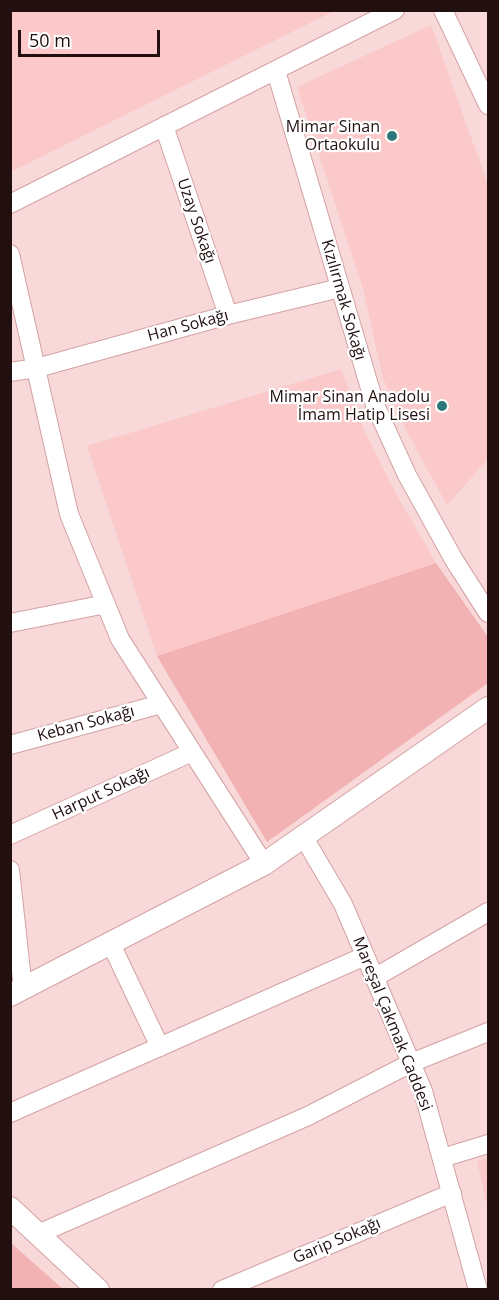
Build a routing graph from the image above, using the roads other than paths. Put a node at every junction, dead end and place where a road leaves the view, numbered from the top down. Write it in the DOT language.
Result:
graph roads {
  1 [pos="395,10"];
  2 [pos="443,10"];
  3 [pos="276,71"];
  4 [pos="488,103"];
  5 [pos="164,126"];
  6 [pos="10,204"];
  7 [pos="10,254"];
  8 [pos="340,288"];
  9 [pos="228,315"];
  10 [pos="37,368"];
  11 [pos="10,372"];
  12 [pos="106,604"];
  13 [pos="489,613"];
  14 [pos="10,623"];
  15 [pos="161,704"];
  16 [pos="489,708"];
  17 [pos="10,745"];
  18 [pos="192,752"];
  19 [pos="10,835"];
  20 [pos="303,836"];
  21 [pos="264,864"];
  22 [pos="10,870"];
  23 [pos="489,912"];
  24 [pos="111,944"];
  25 [pos="365,956"];
  26 [pos="374,978"];
  27 [pos="17,992"];
  28 [pos="489,1032"];
  29 [pos="160,1047"];
  30 [pos="411,1064"];
  31 [pos="10,1113"];
  32 [pos="489,1144"];
  33 [pos="442,1158"];
  34 [pos="452,1193"];
  35 [pos="10,1208"];
  36 [pos="38,1234"];
  37 [pos="98,1290"];
  38 [pos="222,1290"];
  39 [pos="478,1290"];
  1 -- 3 [label="street"];
  2 -- 4 [label="street"];
  3 -- 5 [label="street"];
  3 -- 8 [label="street, Kızılırmak Sokağı"];
  5 -- 6 [label="street"];
  5 -- 9 [label="street, Uzay Sokağı"];
  7 -- 10 [label="street"];
  8 -- 9 [label="street, Han Sokağı"];
  8 -- 13 [label="street, Kızılırmak Sokağı"];
  9 -- 10 [label="street, Han Sokağı"];
  10 -- 11 [label="street, Han Sokağı"];
  10 -- 12 [label="street"];
  12 -- 14 [label="street"];
  12 -- 15 [label="street"];
  15 -- 17 [label="street, Keban Sokağı"];
  15 -- 18 [label="street"];
  16 -- 20 [label="street"];
  18 -- 19 [label="street, Harput Sokağı"];
  18 -- 21 [label="street"];
  20 -- 21 [label="street"];
  20 -- 25 [label="street, Mareşal Çakmak Caddesi"];
  21 -- 24 [label="street"];
  22 -- 27 [label="street"];
  23 -- 26 [label="street"];
  24 -- 27 [label="street"];
  24 -- 29 [label="street"];
  25 -- 26 [label="street, Mareşal Çakmak Caddesi"];
  25 -- 29 [label="street"];
  26 -- 30 [label="street, Mareşal Çakmak Caddesi"];
  28 -- 30 [label="street"];
  29 -- 31 [label="street"];
  30 -- 33 [label="street, Mareşal Çakmak Caddesi"];
  30 -- 36 [label="street"];
  32 -- 33 [label="street"];
  33 -- 34 [label="street, Mareşal Çakmak Caddesi"];
  34 -- 38 [label="street, Garip Sokağı"];
  34 -- 39 [label="street, Mareşal Çakmak Caddesi"];
  35 -- 36 [label="street"];
  36 -- 37 [label="street"];
}
